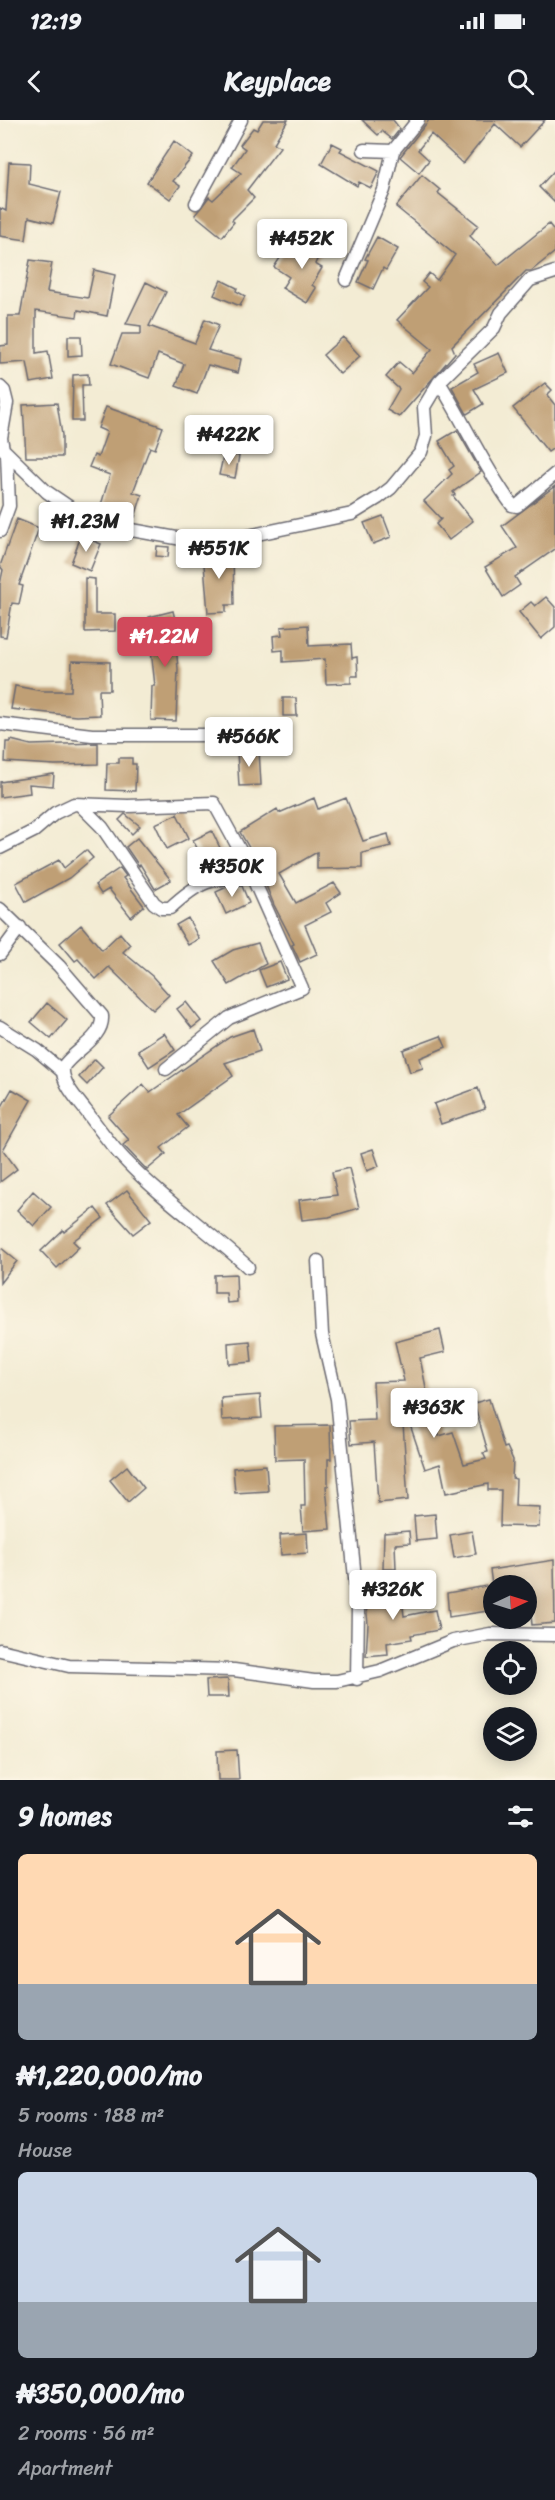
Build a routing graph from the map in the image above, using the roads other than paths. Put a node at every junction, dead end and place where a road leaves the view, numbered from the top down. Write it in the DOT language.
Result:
graph roads {
  1 [pos="241,120"];
  2 [pos="418,120"];
  3 [pos="364,150"];
  4 [pos="393,151"];
  5 [pos="196,203"];
  6 [pos="555,272"];
  7 [pos="346,280"];
  8 [pos="439,382"];
  9 [pos="0,387"];
  10 [pos="3,413"];
  11 [pos="6,454"];
  12 [pos="555,474"];
  13 [pos="0,531"];
  14 [pos="0,724"];
  15 [pos="250,735"];
  16 [pos="81,806"];
  17 [pos="0,848"];
  18 [pos="253,878"];
  19 [pos="0,909"];
  20 [pos="20,927"];
  21 [pos="0,954"];
  22 [pos="0,1027"];
  23 [pos="166,1069"];
  24 [pos="63,1072"];
  25 [pos="318,1261"];
  26 [pos="248,1267"];
  27 [pos="555,1635"];
  28 [pos="0,1650"];
  29 [pos="357,1679"];
  1 -- 5 [label="street"];
  2 -- 4 [label="street"];
  3 -- 4 [label="street"];
  4 -- 7 [label="street"];
  6 -- 8 [label="street"];
  8 -- 11 [label="street"];
  8 -- 12 [label="street"];
  9 -- 10 [label="street"];
  10 -- 11 [label="street"];
  11 -- 13 [label="street"];
  14 -- 15 [label="street"];
  16 -- 17 [label="street"];
  16 -- 18 [label="street"];
  16 -- 18 [label="street"];
  18 -- 23 [label="street"];
  19 -- 20 [label="street"];
  20 -- 21 [label="street"];
  20 -- 24 [label="street"];
  22 -- 24 [label="street"];
  24 -- 26 [label="street"];
  25 -- 29 [label="street"];
  27 -- 29 [label="street"];
  28 -- 29 [label="street"];
}
